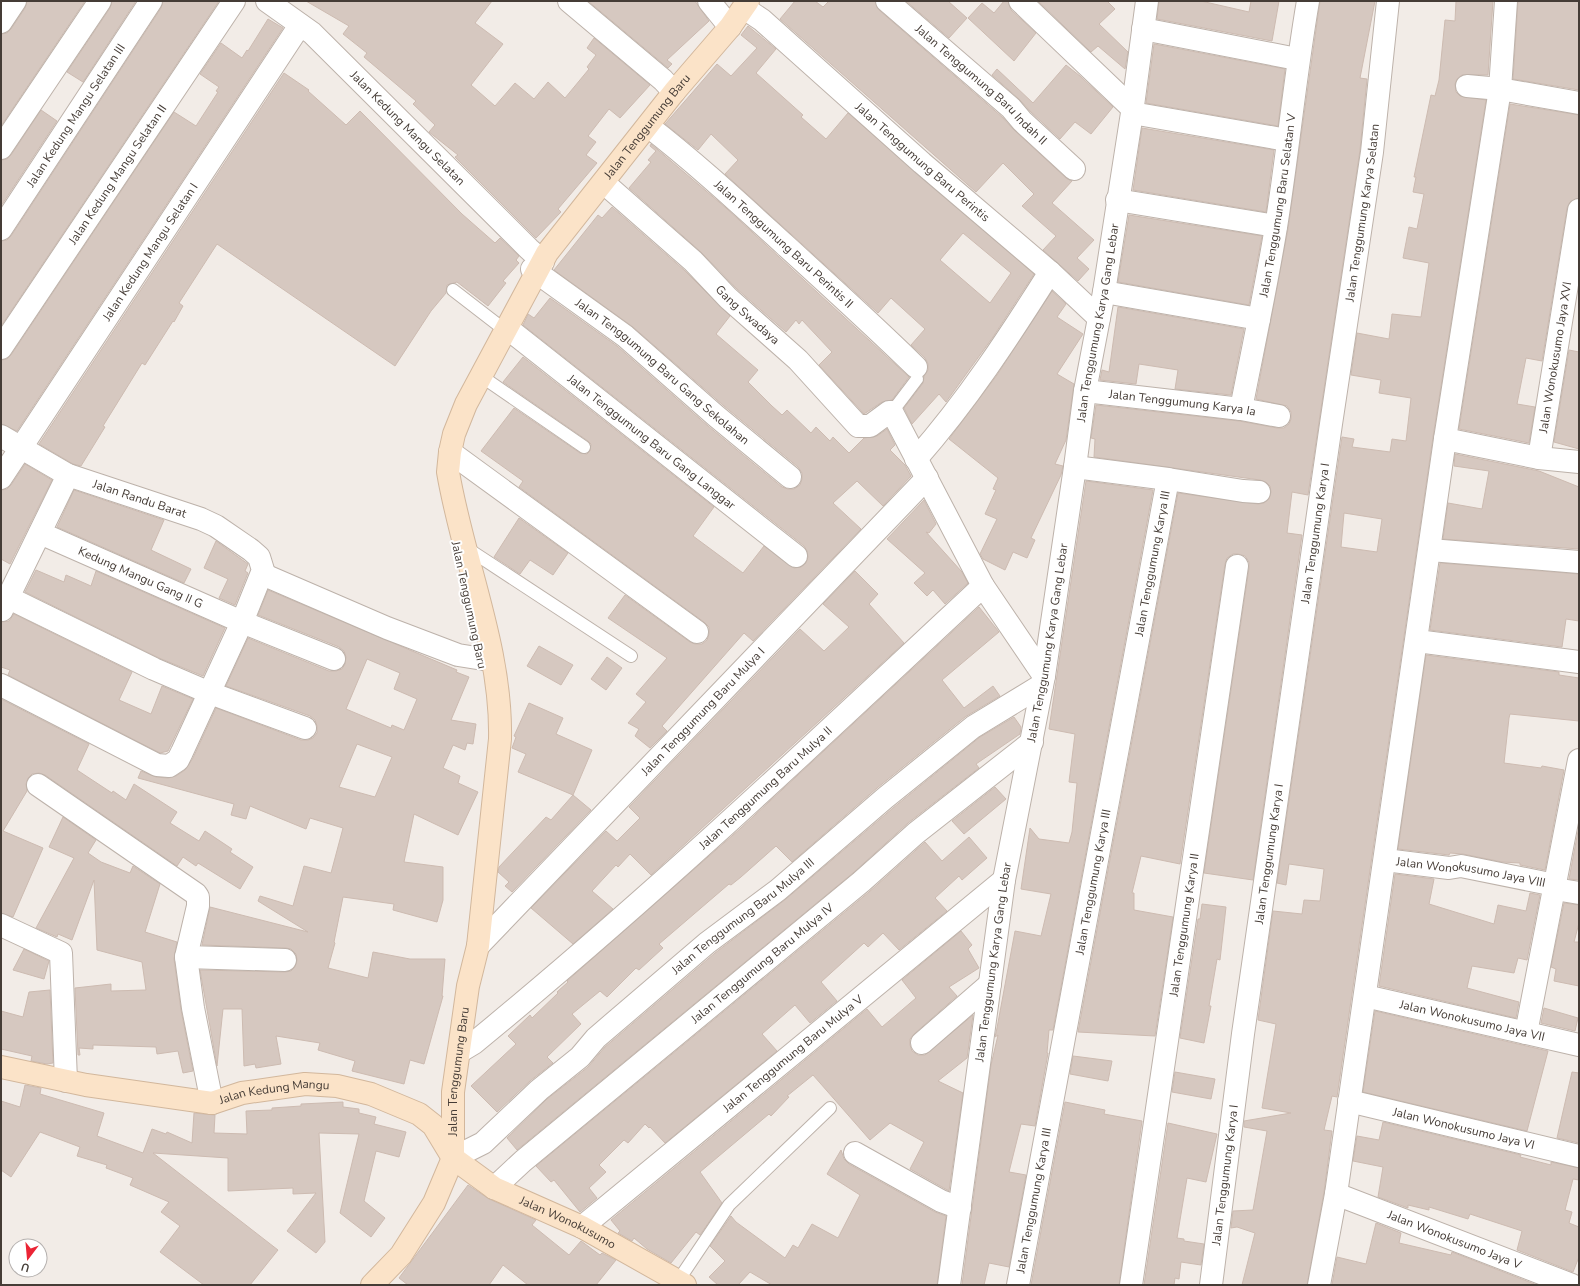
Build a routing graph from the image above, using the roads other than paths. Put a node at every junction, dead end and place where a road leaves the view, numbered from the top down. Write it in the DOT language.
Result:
graph roads {
  1 [pos="15,1"];
  2 [pos="100,1"];
  3 [pos="151,1"];
  4 [pos="234,1"];
  5 [pos="267,1"];
  6 [pos="569,1"];
  7 [pos="709,1"];
  8 [pos="887,1"];
  9 [pos="1020,1"];
  10 [pos="1147,1"];
  11 [pos="1308,1"];
  12 [pos="1388,1"];
  13 [pos="1506,1"];
  14 [pos="746,5"];
  15 [pos="1,22"];
  16 [pos="300,25"];
  17 [pos="730,27"];
  18 [pos="1143,29"];
  19 [pos="1298,59"];
  20 [pos="669,86"];
  21 [pos="1467,86"];
  22 [pos="1500,89"];
  23 [pos="1579,103"];
  24 [pos="1132,111"];
  25 [pos="648,126"];
  26 [pos="1287,140"];
  27 [pos="1,148"];
  28 [pos="1074,169"];
  29 [pos="604,183"];
  30 [pos="1118,200"];
  31 [pos="1579,215"];
  32 [pos="1276,226"];
  33 [pos="1,229"];
  34 [pos="538,260"];
  35 [pos="1050,272"];
  36 [pos="453,290"];
  37 [pos="1104,292"];
  38 [pos="1099,318"];
  39 [pos="1260,318"];
  40 [pos="1570,323"];
  41 [pos="502,326"];
  42 [pos="1,348"];
  43 [pos="917,373"];
  44 [pos="481,376"];
  45 [pos="1084,391"];
  46 [pos="1241,409"];
  47 [pos="892,412"];
  48 [pos="1279,416"];
  49 [pos="1331,424"];
  50 [pos="1,436"];
  51 [pos="1446,439"];
  52 [pos="584,447"];
  53 [pos="21,448"];
  54 [pos="450,452"];
  55 [pos="1539,458"];
  56 [pos="916,459"];
  57 [pos="1579,462"];
  58 [pos="1076,467"];
  59 [pos="68,474"];
  60 [pos="790,477"];
  61 [pos="1,478"];
  62 [pos="927,478"];
  63 [pos="1168,478"];
  64 [pos="1259,492"];
  65 [pos="40,533"];
  66 [pos="465,547"];
  67 [pos="1430,550"];
  68 [pos="796,556"];
  69 [pos="1579,562"];
  70 [pos="1237,566"];
  71 [pos="262,574"];
  72 [pos="983,586"];
  73 [pos="5,605"];
  74 [pos="242,622"];
  75 [pos="697,632"];
  76 [pos="1417,641"];
  77 [pos="631,656"];
  78 [pos="334,659"];
  79 [pos="483,659"];
  80 [pos="1579,662"];
  81 [pos="1043,681"];
  82 [pos="1,685"];
  83 [pos="210,693"];
  84 [pos="305,728"];
  85 [pos="1032,742"];
  86 [pos="1579,760"];
  87 [pos="38,786"];
  88 [pos="1575,804"];
  89 [pos="1385,860"];
  90 [pos="1004,880"];
  91 [pos="1555,889"];
  92 [pos="1579,893"];
  93 [pos="1,925"];
  94 [pos="478,946"];
  95 [pos="186,957"];
  96 [pos="284,960"];
  97 [pos="990,984"];
  98 [pos="468,986"];
  99 [pos="1365,996"];
  100 [pos="1526,1033"];
  101 [pos="922,1043"];
  102 [pos="1579,1045"];
  103 [pos="459,1052"];
  104 [pos="1,1067"];
  105 [pos="66,1081"];
  106 [pos="1349,1101"];
  107 [pos="212,1103"];
  108 [pos="830,1108"];
  109 [pos="855,1153"];
  110 [pos="1579,1156"];
  111 [pos="453,1158"];
  112 [pos="494,1188"];
  113 [pos="1336,1194"];
  114 [pos="960,1208"];
  115 [pos="582,1227"];
  116 [pos="682,1283"];
  117 [pos="372,1285"];
  118 [pos="949,1285"];
  119 [pos="1018,1285"];
  120 [pos="1131,1285"];
  121 [pos="1211,1285"];
  122 [pos="1320,1285"];
  123 [pos="1572,1285"];
  1 -- 15 [label="street"];
  2 -- 27 [label="street"];
  3 -- 33 [label="street, Jalan Kedung Mangu Selatan III"];
  4 -- 42 [label="street, Jalan Kedung Mangu Selatan II"];
  5 -- 16 [label="street, Jalan Kedung Mangu Selatan"];
  6 -- 20 [label="street"];
  7 -- 17 [label="street"];
  8 -- 28 [label="street, Jalan Tenggumung Baru Indah II"];
  9 -- 24 [label="street"];
  10 -- 18 [label="street, Jalan Tenggumung Karya Gang Lebar"];
  11 -- 19 [label="street, Jalan Tenggumung Baru Selatan V"];
  12 -- 49 [label="street, Jalan Tenggumung Karya Selatan"];
  13 -- 22 [label="street"];
  14 -- 17 [label="street, Jalan Tenggumung Baru"];
  14 -- 35 [label="street, Jalan Tenggumung Baru Perintis"];
  16 -- 34 [label="street, Jalan Kedung Mangu Selatan"];
  16 -- 53 [label="street, Jalan Kedung Mangu Selatan I"];
  17 -- 20 [label="street, Jalan Tenggumung Baru"];
  18 -- 19 [label="street"];
  18 -- 24 [label="street, Jalan Tenggumung Karya Gang Lebar"];
  19 -- 26 [label="street, Jalan Tenggumung Baru Selatan V"];
  20 -- 25 [label="street, Jalan Tenggumung Baru"];
  21 -- 22 [label="street"];
  22 -- 23 [label="street"];
  22 -- 51 [label="street"];
  24 -- 26 [label="street"];
  24 -- 30 [label="street, Jalan Tenggumung Karya Gang Lebar"];
  25 -- 29 [label="street, Jalan Tenggumung Baru"];
  25 -- 43 [label="street, Jalan Tenggumung Baru Perintis II"];
  26 -- 32 [label="street, Jalan Tenggumung Baru Selatan V"];
  29 -- 34 [label="street, Jalan Tenggumung Baru"];
  29 -- 47 [label="street, Gang Swadaya"];
  30 -- 32 [label="street"];
  30 -- 37 [label="street, Jalan Tenggumung Karya Gang Lebar"];
  31 -- 40 [label="street, Jalan Wonokusumo Jaya XVI"];
  32 -- 39 [label="street, Jalan Tenggumung Baru Selatan V"];
  34 -- 41 [label="street, Jalan Tenggumung Baru"];
  34 -- 60 [label="street, Jalan Tenggumung Baru Gang Sekolahan"];
  35 -- 38 [label="street, Jalan Tenggumung Baru Perintis"];
  35 -- 56 [label="street"];
  36 -- 41 [label="lane"];
  37 -- 38 [label="street, Jalan Tenggumung Karya Gang Lebar"];
  37 -- 39 [label="street"];
  38 -- 45 [label="street, Jalan Tenggumung Karya Gang Lebar"];
  39 -- 46 [label="street, Jalan Tenggumung Baru Selatan V"];
  40 -- 55 [label="street, Jalan Wonokusumo Jaya XVI"];
  41 -- 44 [label="street, Jalan Tenggumung Baru"];
  41 -- 68 [label="street, Jalan Tenggumung Baru Gang Langgar"];
  41 -- 79 [label="street, Jalan Tenggumung Baru"];
  43 -- 47 [label="lane"];
  44 -- 52 [label="lane"];
  44 -- 54 [label="street, Jalan Tenggumung Baru"];
  45 -- 46 [label="street, Jalan Tenggumung Karya Ia"];
  45 -- 58 [label="street, Jalan Tenggumung Karya Gang Lebar"];
  46 -- 48 [label="street, Jalan Tenggumung Karya Ia"];
  47 -- 56 [label="street"];
  49 -- 121 [label="street, Jalan Tenggumung Karya I"];
  50 -- 53 [label="street, Jalan Randu Barat"];
  51 -- 55 [label="street"];
  51 -- 67 [label="street"];
  53 -- 59 [label="street, Jalan Randu Barat"];
  53 -- 61 [label="street, Jalan Kedung Mangu Selatan I"];
  54 -- 66 [label="street, Jalan Tenggumung Baru"];
  54 -- 75 [label="street"];
  55 -- 57 [label="street"];
  56 -- 62 [label="street"];
  58 -- 63 [label="street"];
  58 -- 81 [label="street, Jalan Tenggumung Karya Gang Lebar"];
  59 -- 65 [label="street"];
  59 -- 71 [label="street, Jalan Randu Barat"];
  62 -- 72 [label="street"];
  62 -- 94 [label="street, Jalan Tenggumung Baru Mulya I"];
  63 -- 64 [label="street"];
  63 -- 119 [label="street, Jalan Tenggumung Karya III"];
  65 -- 73 [label="street"];
  65 -- 74 [label="street, Kedung Mangu Gang II G"];
  66 -- 77 [label="lane"];
  66 -- 94 [label="street, Jalan Tenggumung Baru"];
  67 -- 69 [label="street"];
  67 -- 76 [label="street"];
  70 -- 120 [label="street, Jalan Tenggumung Karya II"];
  71 -- 74 [label="street"];
  71 -- 79 [label="street"];
  72 -- 81 [label="street"];
  72 -- 103 [label="street, Jalan Tenggumung Baru Mulya II"];
  73 -- 83 [label="street"];
  74 -- 78 [label="street, Kedung Mangu Gang II G"];
  74 -- 83 [label="street"];
  76 -- 80 [label="street"];
  76 -- 89 [label="street"];
  79 -- 98 [label="street, Jalan Tenggumung Baru"];
  81 -- 85 [label="street, Jalan Tenggumung Karya Gang Lebar"];
  81 -- 111 [label="street, Jalan Tenggumung Baru Mulya III"];
  82 -- 83 [label="street"];
  83 -- 84 [label="street"];
  85 -- 90 [label="street, Jalan Tenggumung Karya Gang Lebar"];
  85 -- 112 [label="street, Jalan Tenggumung Baru Mulya IV"];
  86 -- 88 [label="street"];
  87 -- 95 [label="street"];
  88 -- 91 [label="street"];
  89 -- 91 [label="street, Jalan Wonokusumo Jaya VIII"];
  89 -- 99 [label="street"];
  90 -- 97 [label="street, Jalan Tenggumung Karya Gang Lebar"];
  90 -- 115 [label="street, Jalan Tenggumung Baru Mulya V"];
  91 -- 92 [label="street, Jalan Wonokusumo Jaya VIII"];
  91 -- 100 [label="street"];
  93 -- 105 [label="street"];
  94 -- 98 [label="street, Jalan Tenggumung Baru"];
  95 -- 96 [label="street"];
  95 -- 107 [label="street"];
  97 -- 101 [label="street"];
  97 -- 114 [label="street, Jalan Tenggumung Karya Gang Lebar"];
  98 -- 103 [label="street, Jalan Tenggumung Baru"];
  99 -- 100 [label="street, Jalan Wonokusumo Jaya VII"];
  99 -- 106 [label="street"];
  100 -- 102 [label="street, Jalan Wonokusumo Jaya VII"];
  103 -- 111 [label="street, Jalan Tenggumung Baru"];
  104 -- 105 [label="street, Jalan Kedung Mangu"];
  105 -- 107 [label="street, Jalan Kedung Mangu"];
  106 -- 110 [label="street, Jalan Wonokusumo Jaya VI"];
  106 -- 113 [label="street"];
  107 -- 111 [label="street, Jalan Kedung Mangu"];
  108 -- 116 [label="lane"];
  109 -- 114 [label="street"];
  111 -- 112 [label="street, Jalan Wonokusumo"];
  111 -- 117 [label="street"];
  112 -- 115 [label="street, Jalan Wonokusumo"];
  113 -- 122 [label="street"];
  113 -- 123 [label="street, Jalan Wonokusumo Jaya V"];
  114 -- 118 [label="street, Jalan Tenggumung Karya Gang Lebar"];
  115 -- 116 [label="street, Jalan Wonokusumo"];
}
